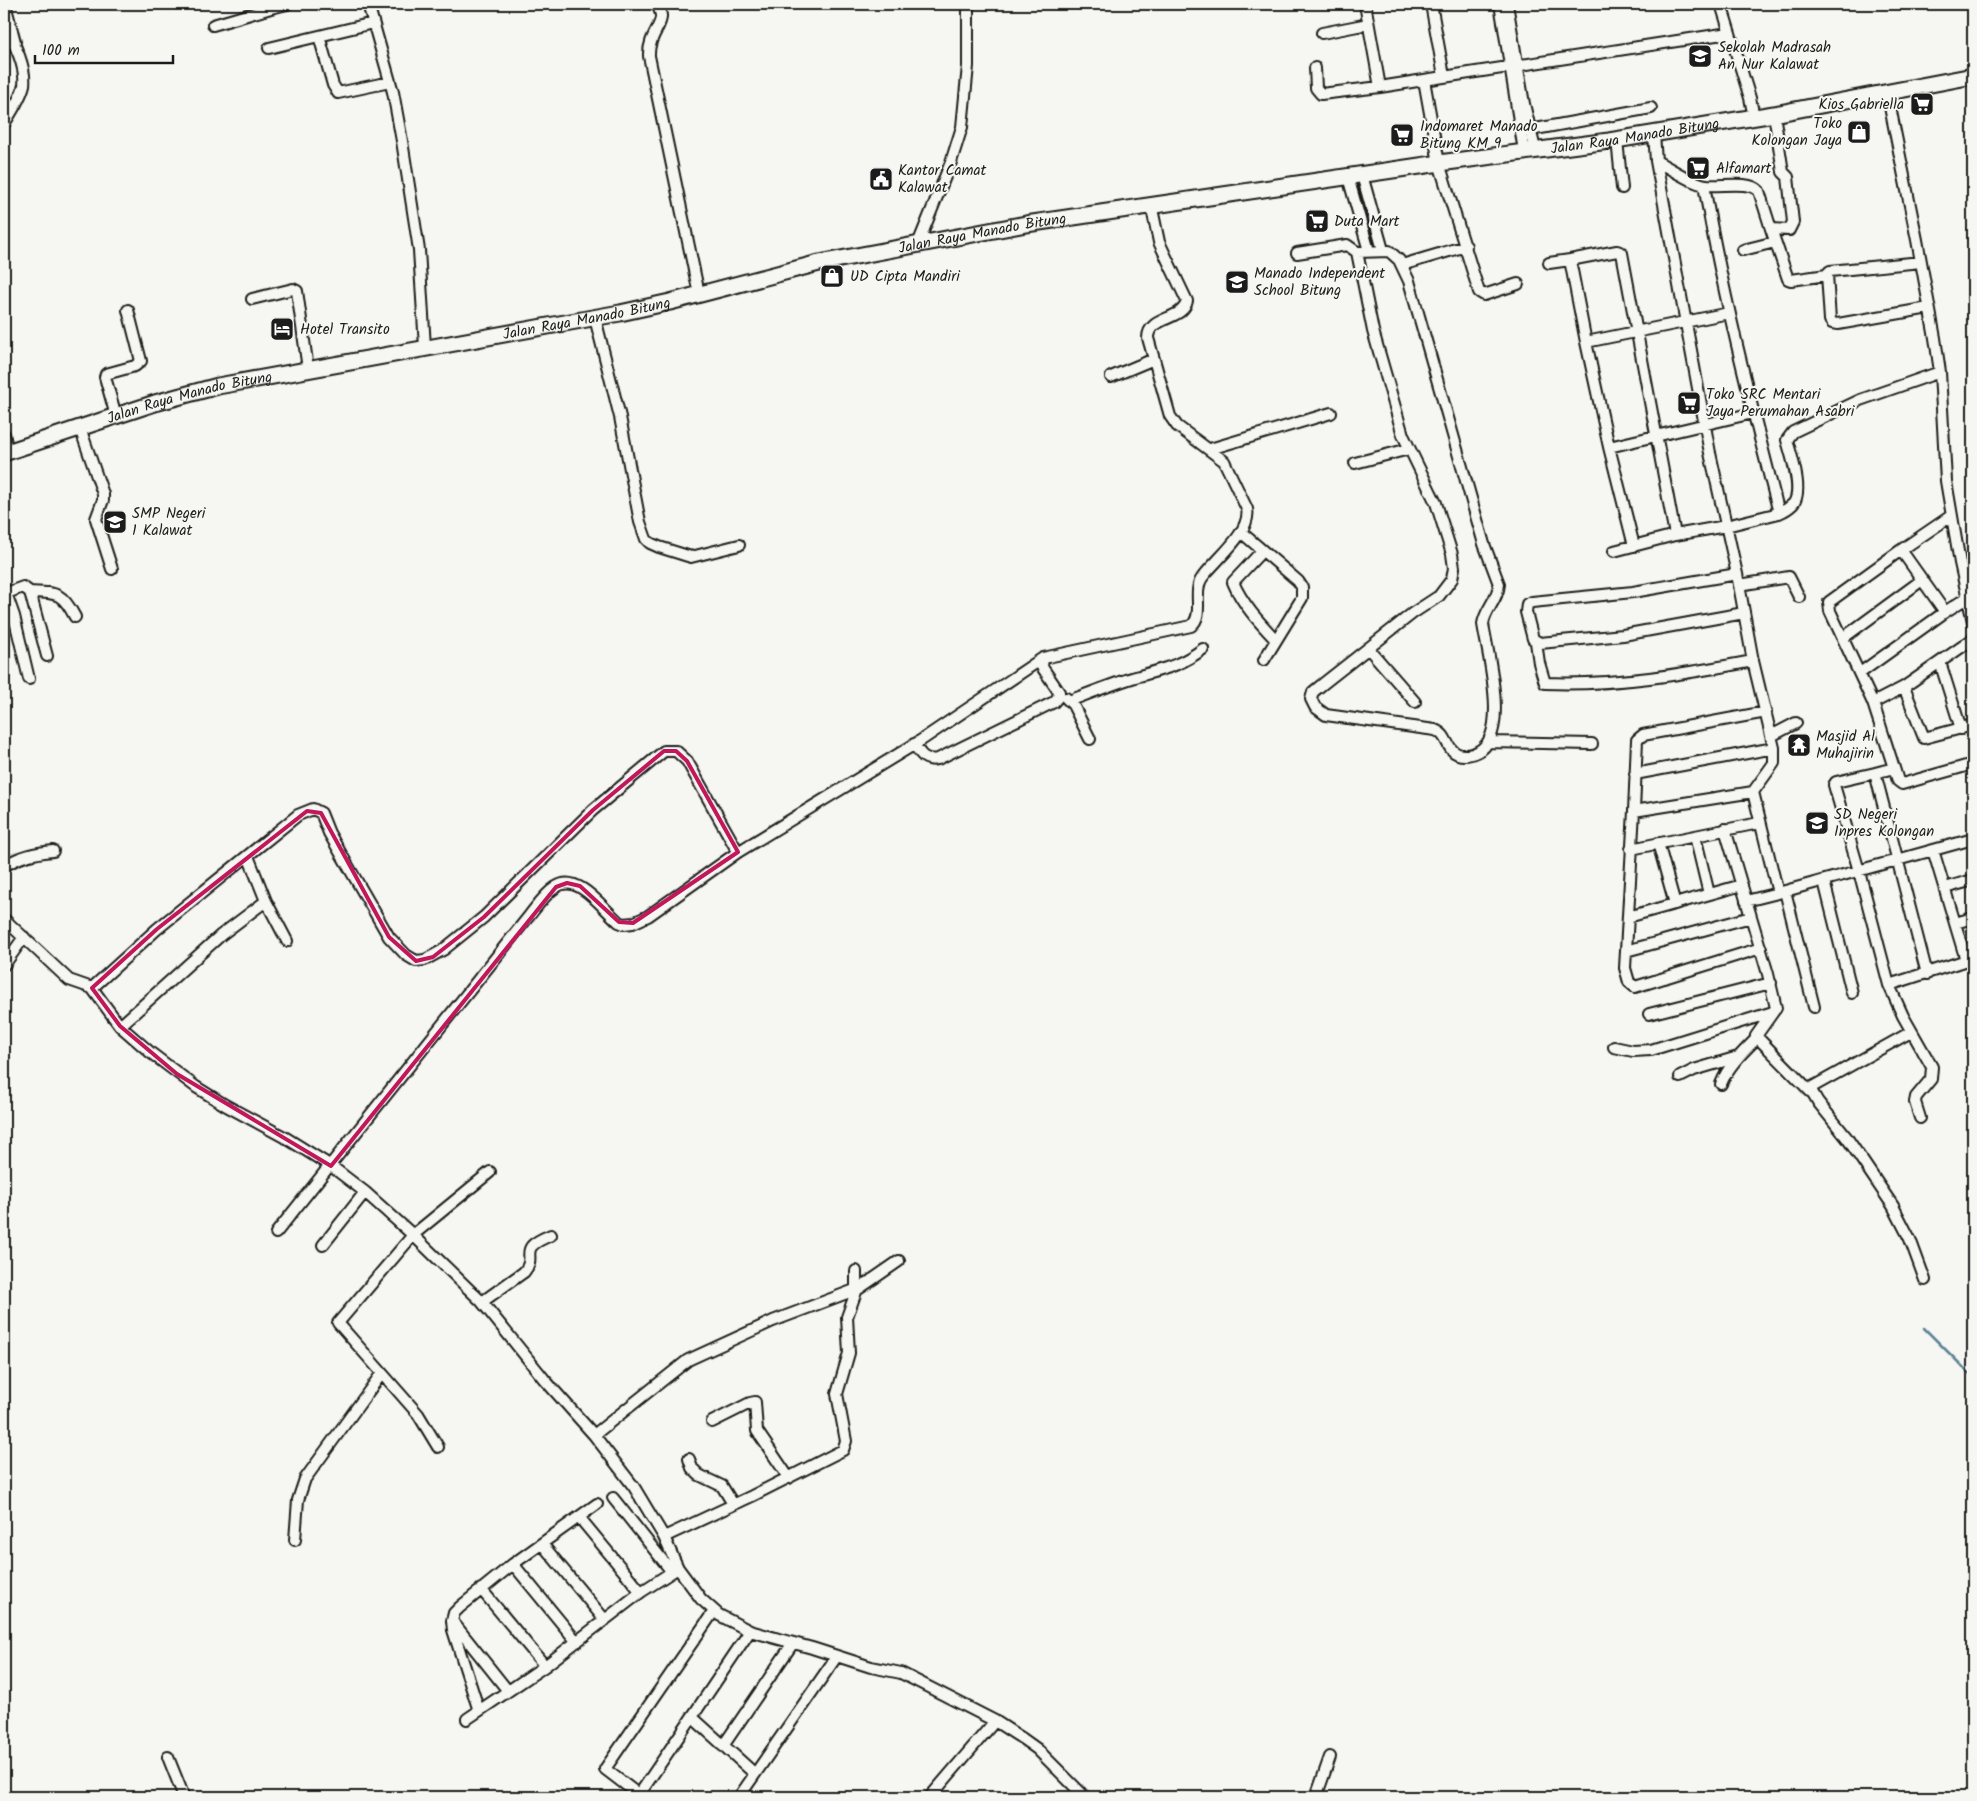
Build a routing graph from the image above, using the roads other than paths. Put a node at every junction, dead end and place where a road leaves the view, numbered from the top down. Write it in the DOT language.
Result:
graph roads {
  1 [pos="5,4"];
  2 [pos="287,4"];
  3 [pos="368,4"];
  4 [pos="657,4"];
  5 [pos="968,4"];
  6 [pos="1365,4"];
  7 [pos="1431,4"];
  8 [pos="1500,4"];
  9 [pos="1507,4"];
  10 [pos="1721,4"];
  11 [pos="270,6"];
  12 [pos="373,23"];
  13 [pos="1368,24"];
  14 [pos="213,25"];
  15 [pos="4,31"];
  16 [pos="1729,32"];
  17 [pos="1322,33"];
  18 [pos="319,36"];
  19 [pos="269,48"];
  20 [pos="16,49"];
  21 [pos="1514,65"];
  22 [pos="1315,68"];
  23 [pos="1444,76"];
  24 [pos="1973,76"];
  25 [pos="1424,80"];
  26 [pos="390,82"];
  27 [pos="1380,87"];
  28 [pos="1887,92"];
  29 [pos="1651,108"];
  30 [pos="1774,114"];
  31 [pos="1754,117"];
  32 [pos="4,124"];
  33 [pos="1530,130"];
  34 [pos="1654,134"];
  35 [pos="1616,140"];
  36 [pos="1530,150"];
  37 [pos="1656,161"];
  38 [pos="1439,163"];
  39 [pos="1355,176"];
  40 [pos="1704,185"];
  41 [pos="1622,188"];
  42 [pos="1150,204"];
  43 [pos="1771,229"];
  44 [pos="1775,242"];
  45 [pos="918,244"];
  46 [pos="1466,246"];
  47 [pos="1383,250"];
  48 [pos="1743,250"];
  49 [pos="1369,251"];
  50 [pos="1357,252"];
  51 [pos="1298,253"];
  52 [pos="1570,260"];
  53 [pos="1921,262"];
  54 [pos="1549,263"];
  55 [pos="1402,265"];
  56 [pos="1827,275"];
  57 [pos="1518,284"];
  58 [pos="699,294"];
  59 [pos="252,299"];
  60 [pos="1929,308"];
  61 [pos="128,310"];
  62 [pos="1729,313"];
  63 [pos="595,318"];
  64 [pos="1685,321"];
  65 [pos="1637,330"];
  66 [pos="1586,342"];
  67 [pos="425,347"];
  68 [pos="1154,359"];
  69 [pos="308,369"];
  70 [pos="1940,372"];
  71 [pos="1112,377"];
  72 [pos="1332,413"];
  73 [pos="1752,414"];
  74 [pos="116,416"];
  75 [pos="1706,426"];
  76 [pos="80,428"];
  77 [pos="4,434"];
  78 [pos="1656,437"];
  79 [pos="1609,447"];
  80 [pos="1409,449"];
  81 [pos="1210,450"];
  82 [pos="6,452"];
  83 [pos="1355,463"];
  84 [pos="1779,513"];
  85 [pos="1951,516"];
  86 [pos="1726,526"];
  87 [pos="1241,532"];
  88 [pos="1675,535"];
  89 [pos="739,545"];
  90 [pos="1634,546"];
  91 [pos="1262,550"];
  92 [pos="1901,550"];
  93 [pos="1614,551"];
  94 [pos="112,569"];
  95 [pos="1738,580"];
  96 [pos="1922,580"];
  97 [pos="30,592"];
  98 [pos="5,594"];
  99 [pos="1799,597"];
  100 [pos="1968,597"];
  101 [pos="1945,612"];
  102 [pos="1744,613"];
  103 [pos="76,617"];
  104 [pos="1973,622"];
  105 [pos="1843,638"];
  106 [pos="1973,639"];
  107 [pos="1276,640"];
  108 [pos="1536,642"];
  109 [pos="1204,648"];
  110 [pos="1368,648"];
  111 [pos="47,656"];
  112 [pos="1043,658"];
  113 [pos="1264,660"];
  114 [pos="1753,661"];
  115 [pos="1940,662"];
  116 [pos="1860,673"];
  117 [pos="29,679"];
  118 [pos="1904,687"];
  119 [pos="1058,690"];
  120 [pos="1068,701"];
  121 [pos="1415,702"];
  122 [pos="1873,703"];
  123 [pos="1766,712"];
  124 [pos="1796,723"];
  125 [pos="1973,725"];
  126 [pos="1961,729"];
  127 [pos="1771,736"];
  128 [pos="1090,739"];
  129 [pos="1488,742"];
  130 [pos="914,744"];
  131 [pos="1592,744"];
  132 [pos="1774,748"];
  133 [pos="1973,764"];
  134 [pos="1894,768"];
  135 [pos="1874,773"];
  136 [pos="1635,774"];
  137 [pos="1753,792"];
  138 [pos="1634,811"];
  139 [pos="1759,823"];
  140 [pos="1725,829"];
  141 [pos="1695,836"];
  142 [pos="1973,839"];
  143 [pos="1658,843"];
  144 [pos="1631,849"];
  145 [pos="1933,850"];
  146 [pos="53,851"];
  147 [pos="738,852"];
  148 [pos="248,856"];
  149 [pos="1896,860"];
  150 [pos="4,866"];
  151 [pos="1859,871"];
  152 [pos="1973,880"];
  153 [pos="1824,881"];
  154 [pos="1742,885"];
  155 [pos="1945,888"];
  156 [pos="1781,892"];
  157 [pos="1709,894"];
  158 [pos="266,901"];
  159 [pos="1746,901"];
  160 [pos="1675,904"];
  161 [pos="1628,917"];
  162 [pos="1751,917"];
  163 [pos="1973,918"];
  164 [pos="4,919"];
  165 [pos="1955,923"];
  166 [pos="24,937"];
  167 [pos="287,942"];
  168 [pos="1760,948"];
  169 [pos="1626,951"];
  170 [pos="1970,959"];
  171 [pos="4,965"];
  172 [pos="1927,974"];
  173 [pos="1770,982"];
  174 [pos="1889,985"];
  175 [pos="92,988"];
  176 [pos="1852,992"];
  177 [pos="1814,1006"];
  178 [pos="1773,1012"];
  179 [pos="1649,1014"];
  180 [pos="120,1026"];
  181 [pos="1911,1032"];
  182 [pos="1757,1038"];
  183 [pos="1614,1047"];
  184 [pos="1738,1057"];
  185 [pos="1680,1077"];
  186 [pos="1721,1084"];
  187 [pos="1811,1092"];
  188 [pos="1920,1118"];
  189 [pos="331,1166"];
  190 [pos="490,1172"];
  191 [pos="364,1192"];
  192 [pos="276,1233"];
  193 [pos="551,1235"];
  194 [pos="412,1236"];
  195 [pos="322,1245"];
  196 [pos="899,1261"];
  197 [pos="856,1271"];
  198 [pos="1925,1280"];
  199 [pos="857,1290"];
  200 [pos="482,1302"];
  201 [pos="382,1373"];
  202 [pos="712,1422"];
  203 [pos="594,1435"];
  204 [pos="438,1447"];
  205 [pos="689,1459"];
  206 [pos="789,1478"];
  207 [pos="613,1498"];
  208 [pos="597,1504"];
  209 [pos="733,1504"];
  210 [pos="579,1516"];
  211 [pos="664,1537"];
  212 [pos="296,1540"];
  213 [pos="542,1544"];
  214 [pos="513,1564"];
  215 [pos="675,1570"];
  216 [pos="481,1589"];
  217 [pos="641,1592"];
  218 [pos="714,1611"];
  219 [pos="605,1620"];
  220 [pos="452,1621"];
  221 [pos="750,1631"];
  222 [pos="577,1642"];
  223 [pos="793,1643"];
  224 [pos="837,1656"];
  225 [pos="546,1666"];
  226 [pos="508,1691"];
  227 [pos="479,1711"];
  228 [pos="692,1717"];
  229 [pos="467,1718"];
  230 [pos="995,1721"];
  231 [pos="723,1746"];
  232 [pos="168,1757"];
  233 [pos="1330,1757"];
  234 [pos="755,1774"];
  235 [pos="640,1796"];
  236 [pos="184,1797"];
  237 [pos="739,1797"];
  238 [pos="930,1797"];
  239 [pos="1085,1797"];
  240 [pos="1316,1797"];
  1 -- 20 [label="street"];
  2 -- 11 [label="street"];
  3 -- 12 [label="street"];
  4 -- 58 [label="street"];
  5 -- 45 [label="street"];
  6 -- 13 [label="street"];
  7 -- 23 [label="street"];
  8 -- 21 [label="street"];
  9 -- 21 [label="street"];
  10 -- 16 [label="street"];
  11 -- 14 [label="street"];
  12 -- 18 [label="street"];
  12 -- 26 [label="street"];
  13 -- 17 [label="street"];
  13 -- 27 [label="street"];
  15 -- 20 [label="street"];
  16 -- 21 [label="street"];
  16 -- 31 [label="street"];
  18 -- 19 [label="street"];
  18 -- 26 [label="street"];
  20 -- 32 [label="street"];
  21 -- 23 [label="street"];
  21 -- 33 [label="street"];
  21 -- 36 [label="street"];
  22 -- 27 [label="street"];
  23 -- 25 [label="street"];
  24 -- 28 [label="highway, Jalan Raya Manado Bitung"];
  25 -- 27 [label="street"];
  25 -- 38 [label="street"];
  26 -- 67 [label="street"];
  28 -- 30 [label="highway, Jalan Raya Manado Bitung"];
  28 -- 53 [label="street"];
  29 -- 33 [label="street"];
  30 -- 31 [label="highway, Jalan Raya Manado Bitung"];
  30 -- 43 [label="street"];
  31 -- 34 [label="highway, Jalan Raya Manado Bitung"];
  33 -- 36 [label="street"];
  34 -- 35 [label="highway, Jalan Raya Manado Bitung"];
  34 -- 37 [label="street"];
  35 -- 36 [label="highway, Jalan Raya Manado Bitung"];
  35 -- 41 [label="street"];
  36 -- 38 [label="highway, Jalan Raya Manado Bitung"];
  37 -- 40 [label="street"];
  37 -- 64 [label="street"];
  38 -- 39 [label="highway, Jalan Raya Manado Bitung"];
  38 -- 46 [label="street"];
  39 -- 42 [label="highway, Jalan Raya Manado Bitung"];
  39 -- 47 [label="street"];
  39 -- 49 [label="street"];
  40 -- 43 [label="street"];
  40 -- 62 [label="street"];
  42 -- 45 [label="highway, Jalan Raya Manado Bitung"];
  42 -- 68 [label="street"];
  43 -- 44 [label="street"];
  44 -- 48 [label="street"];
  44 -- 56 [label="street"];
  45 -- 58 [label="highway, Jalan Raya Manado Bitung"];
  46 -- 55 [label="street"];
  46 -- 57 [label="street"];
  47 -- 49 [label="street"];
  47 -- 55 [label="street"];
  49 -- 50 [label="street"];
  50 -- 51 [label="street"];
  50 -- 80 [label="street"];
  52 -- 54 [label="street"];
  52 -- 65 [label="street"];
  52 -- 66 [label="street"];
  53 -- 56 [label="street"];
  53 -- 60 [label="street"];
  55 -- 129 [label="street"];
  56 -- 60 [label="street"];
  58 -- 63 [label="highway, Jalan Raya Manado Bitung"];
  59 -- 69 [label="street"];
  60 -- 70 [label="street"];
  61 -- 74 [label="street"];
  62 -- 64 [label="street"];
  62 -- 73 [label="street"];
  63 -- 67 [label="highway, Jalan Raya Manado Bitung"];
  63 -- 89 [label="street"];
  64 -- 65 [label="street"];
  64 -- 75 [label="street"];
  65 -- 66 [label="street"];
  65 -- 78 [label="street"];
  66 -- 79 [label="street"];
  67 -- 69 [label="highway, Jalan Raya Manado Bitung"];
  68 -- 71 [label="street"];
  68 -- 81 [label="street"];
  69 -- 74 [label="highway, Jalan Raya Manado Bitung"];
  70 -- 84 [label="street"];
  70 -- 85 [label="street"];
  72 -- 81 [label="street"];
  73 -- 75 [label="street"];
  73 -- 84 [label="street"];
  74 -- 76 [label="highway, Jalan Raya Manado Bitung"];
  75 -- 78 [label="street"];
  75 -- 86 [label="street"];
  76 -- 82 [label="highway, Jalan Raya Manado Bitung"];
  76 -- 94 [label="street"];
  77 -- 82 [label="street"];
  78 -- 79 [label="street"];
  78 -- 88 [label="street"];
  79 -- 90 [label="street"];
  80 -- 83 [label="street"];
  80 -- 110 [label="street"];
  81 -- 87 [label="street"];
  84 -- 86 [label="street"];
  85 -- 92 [label="street"];
  85 -- 100 [label="street"];
  86 -- 88 [label="street"];
  86 -- 95 [label="street"];
  87 -- 91 [label="street"];
  87 -- 112 [label="street"];
  88 -- 90 [label="street"];
  90 -- 93 [label="street"];
  91 -- 107 [label="street"];
  91 -- 107 [label="street"];
  92 -- 96 [label="street"];
  92 -- 105 [label="street"];
  95 -- 99 [label="street"];
  95 -- 102 [label="street"];
  95 -- 108 [label="street"];
  96 -- 101 [label="street"];
  96 -- 105 [label="street"];
  97 -- 98 [label="street"];
  97 -- 103 [label="street"];
  97 -- 111 [label="street"];
  98 -- 117 [label="street"];
  100 -- 101 [label="street"];
  100 -- 104 [label="street"];
  101 -- 116 [label="street"];
  102 -- 108 [label="street"];
  102 -- 114 [label="street"];
  105 -- 116 [label="street"];
  106 -- 115 [label="street"];
  107 -- 113 [label="street"];
  108 -- 114 [label="street"];
  109 -- 120 [label="street"];
  110 -- 121 [label="street"];
  110 -- 129 [label="street"];
  112 -- 119 [label="street"];
  112 -- 130 [label="street"];
  114 -- 123 [label="street"];
  115 -- 118 [label="street"];
  115 -- 126 [label="street"];
  116 -- 122 [label="street"];
  118 -- 122 [label="street"];
  118 -- 126 [label="street"];
  119 -- 120 [label="street"];
  119 -- 130 [label="street"];
  120 -- 128 [label="street"];
  122 -- 134 [label="street"];
  123 -- 127 [label="street"];
  123 -- 136 [label="street"];
  124 -- 127 [label="street"];
  125 -- 126 [label="street"];
  127 -- 132 [label="street"];
  129 -- 131 [label="street"];
  130 -- 147 [label="street"];
  132 -- 136 [label="street"];
  132 -- 137 [label="street"];
  133 -- 134 [label="street"];
  134 -- 135 [label="street"];
  135 -- 149 [label="street"];
  135 -- 151 [label="street"];
  136 -- 138 [label="street"];
  137 -- 138 [label="street"];
  137 -- 139 [label="street"];
  138 -- 144 [label="street"];
  139 -- 140 [label="street"];
  139 -- 156 [label="street"];
  140 -- 141 [label="street"];
  140 -- 154 [label="street"];
  141 -- 143 [label="street"];
  141 -- 157 [label="street"];
  142 -- 145 [label="street"];
  143 -- 144 [label="street"];
  143 -- 160 [label="street"];
  144 -- 161 [label="street"];
  145 -- 149 [label="street"];
  145 -- 155 [label="street"];
  146 -- 150 [label="street"];
  147 -- 148 [label="street"];
  147 -- 189 [label="street"];
  148 -- 158 [label="street"];
  148 -- 175 [label="street"];
  149 -- 151 [label="street"];
  149 -- 172 [label="street"];
  151 -- 153 [label="street"];
  151 -- 174 [label="street"];
  152 -- 155 [label="street"];
  153 -- 156 [label="street"];
  153 -- 176 [label="street"];
  154 -- 157 [label="street"];
  154 -- 159 [label="street"];
  155 -- 165 [label="street"];
  156 -- 159 [label="street"];
  156 -- 177 [label="street"];
  157 -- 160 [label="street"];
  158 -- 167 [label="street"];
  158 -- 180 [label="street"];
  159 -- 162 [label="street"];
  160 -- 161 [label="street"];
  161 -- 169 [label="street"];
  162 -- 168 [label="street"];
  162 -- 169 [label="street"];
  163 -- 165 [label="street"];
  164 -- 166 [label="street"];
  165 -- 170 [label="street"];
  166 -- 171 [label="street"];
  166 -- 175 [label="street"];
  168 -- 169 [label="street"];
  168 -- 173 [label="street"];
  170 -- 172 [label="street"];
  172 -- 174 [label="street"];
  173 -- 178 [label="street"];
  173 -- 179 [label="street"];
  174 -- 181 [label="street"];
  175 -- 180 [label="street"];
  178 -- 182 [label="street"];
  178 -- 183 [label="street"];
  180 -- 189 [label="street"];
  181 -- 187 [label="street"];
  181 -- 188 [label="street"];
  182 -- 184 [label="street"];
  182 -- 187 [label="street"];
  184 -- 185 [label="street"];
  184 -- 186 [label="street"];
  187 -- 198 [label="street"];
  189 -- 191 [label="street"];
  189 -- 192 [label="street"];
  190 -- 194 [label="street"];
  191 -- 194 [label="street"];
  191 -- 195 [label="street"];
  193 -- 200 [label="street"];
  194 -- 200 [label="street"];
  194 -- 201 [label="street"];
  196 -- 199 [label="street"];
  197 -- 199 [label="street"];
  199 -- 203 [label="street"];
  199 -- 206 [label="street"];
  200 -- 203 [label="street"];
  201 -- 204 [label="street"];
  201 -- 212 [label="street"];
  202 -- 206 [label="street"];
  203 -- 211 [label="street"];
  205 -- 209 [label="street"];
  206 -- 209 [label="street"];
  207 -- 215 [label="street"];
  208 -- 210 [label="street"];
  209 -- 211 [label="street"];
  210 -- 213 [label="street"];
  210 -- 217 [label="street"];
  211 -- 215 [label="street"];
  213 -- 214 [label="street"];
  213 -- 219 [label="street"];
  214 -- 216 [label="street"];
  214 -- 222 [label="street"];
  215 -- 217 [label="street"];
  215 -- 218 [label="street"];
  216 -- 220 [label="street"];
  216 -- 225 [label="street"];
  217 -- 219 [label="street"];
  218 -- 221 [label="street"];
  218 -- 235 [label="street"];
  219 -- 222 [label="street"];
  220 -- 226 [label="street"];
  220 -- 227 [label="street"];
  221 -- 223 [label="street"];
  221 -- 228 [label="street"];
  222 -- 225 [label="street"];
  223 -- 224 [label="street"];
  223 -- 231 [label="street"];
  224 -- 230 [label="street"];
  224 -- 234 [label="street"];
  225 -- 226 [label="street"];
  226 -- 227 [label="street"];
  227 -- 229 [label="street"];
  228 -- 231 [label="street"];
  228 -- 235 [label="street"];
  230 -- 238 [label="street"];
  230 -- 239 [label="street"];
  231 -- 234 [label="street"];
  232 -- 236 [label="street"];
  233 -- 240 [label="street"];
  234 -- 237 [label="street"];
}
